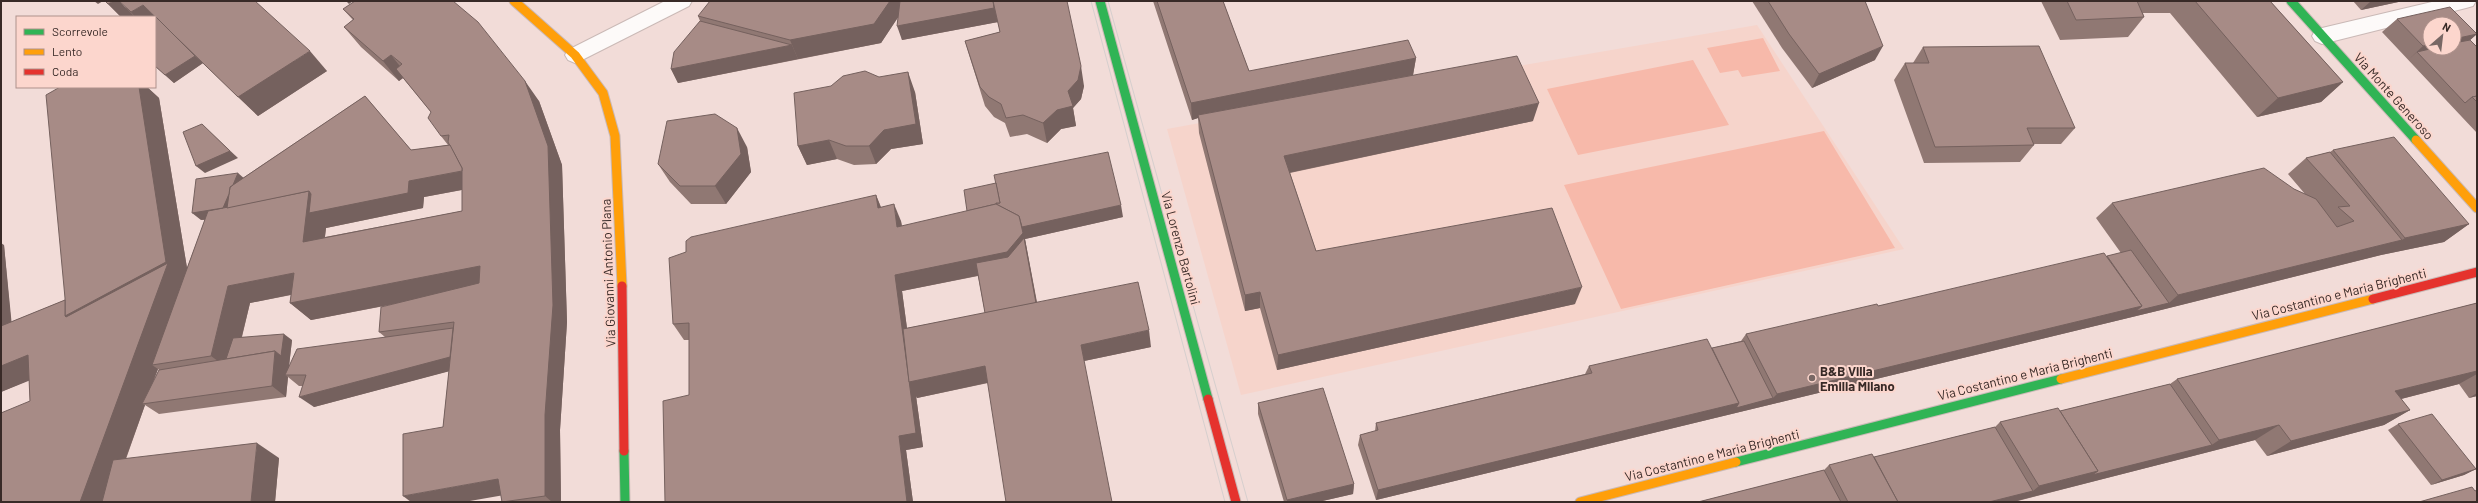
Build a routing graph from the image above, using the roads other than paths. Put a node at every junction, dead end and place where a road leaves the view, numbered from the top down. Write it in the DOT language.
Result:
graph roads {
  1 [pos="514,1"];
  2 [pos="682,1"];
  3 [pos="1100,1"];
  4 [pos="2291,1"];
  5 [pos="2466,1"];
  6 [pos="2322,36"];
  7 [pos="575,55"];
  8 [pos="2477,208"];
  9 [pos="2477,272"];
  10 [pos="624,502"];
  11 [pos="1236,502"];
  12 [pos="1580,502"];
  1 -- 7 [label="street, Via Giovanni Antonio Plana"];
  2 -- 7 [label="street"];
  3 -- 11 [label="street, Via Lorenzo Bartolini"];
  4 -- 6 [label="street, Via Monte Generoso"];
  5 -- 6 [label="street"];
  6 -- 8 [label="street, Via Monte Generoso"];
  7 -- 10 [label="street, Via Giovanni Antonio Plana"];
  9 -- 12 [label="street, Via Costantino e Maria Brighenti"];
}
